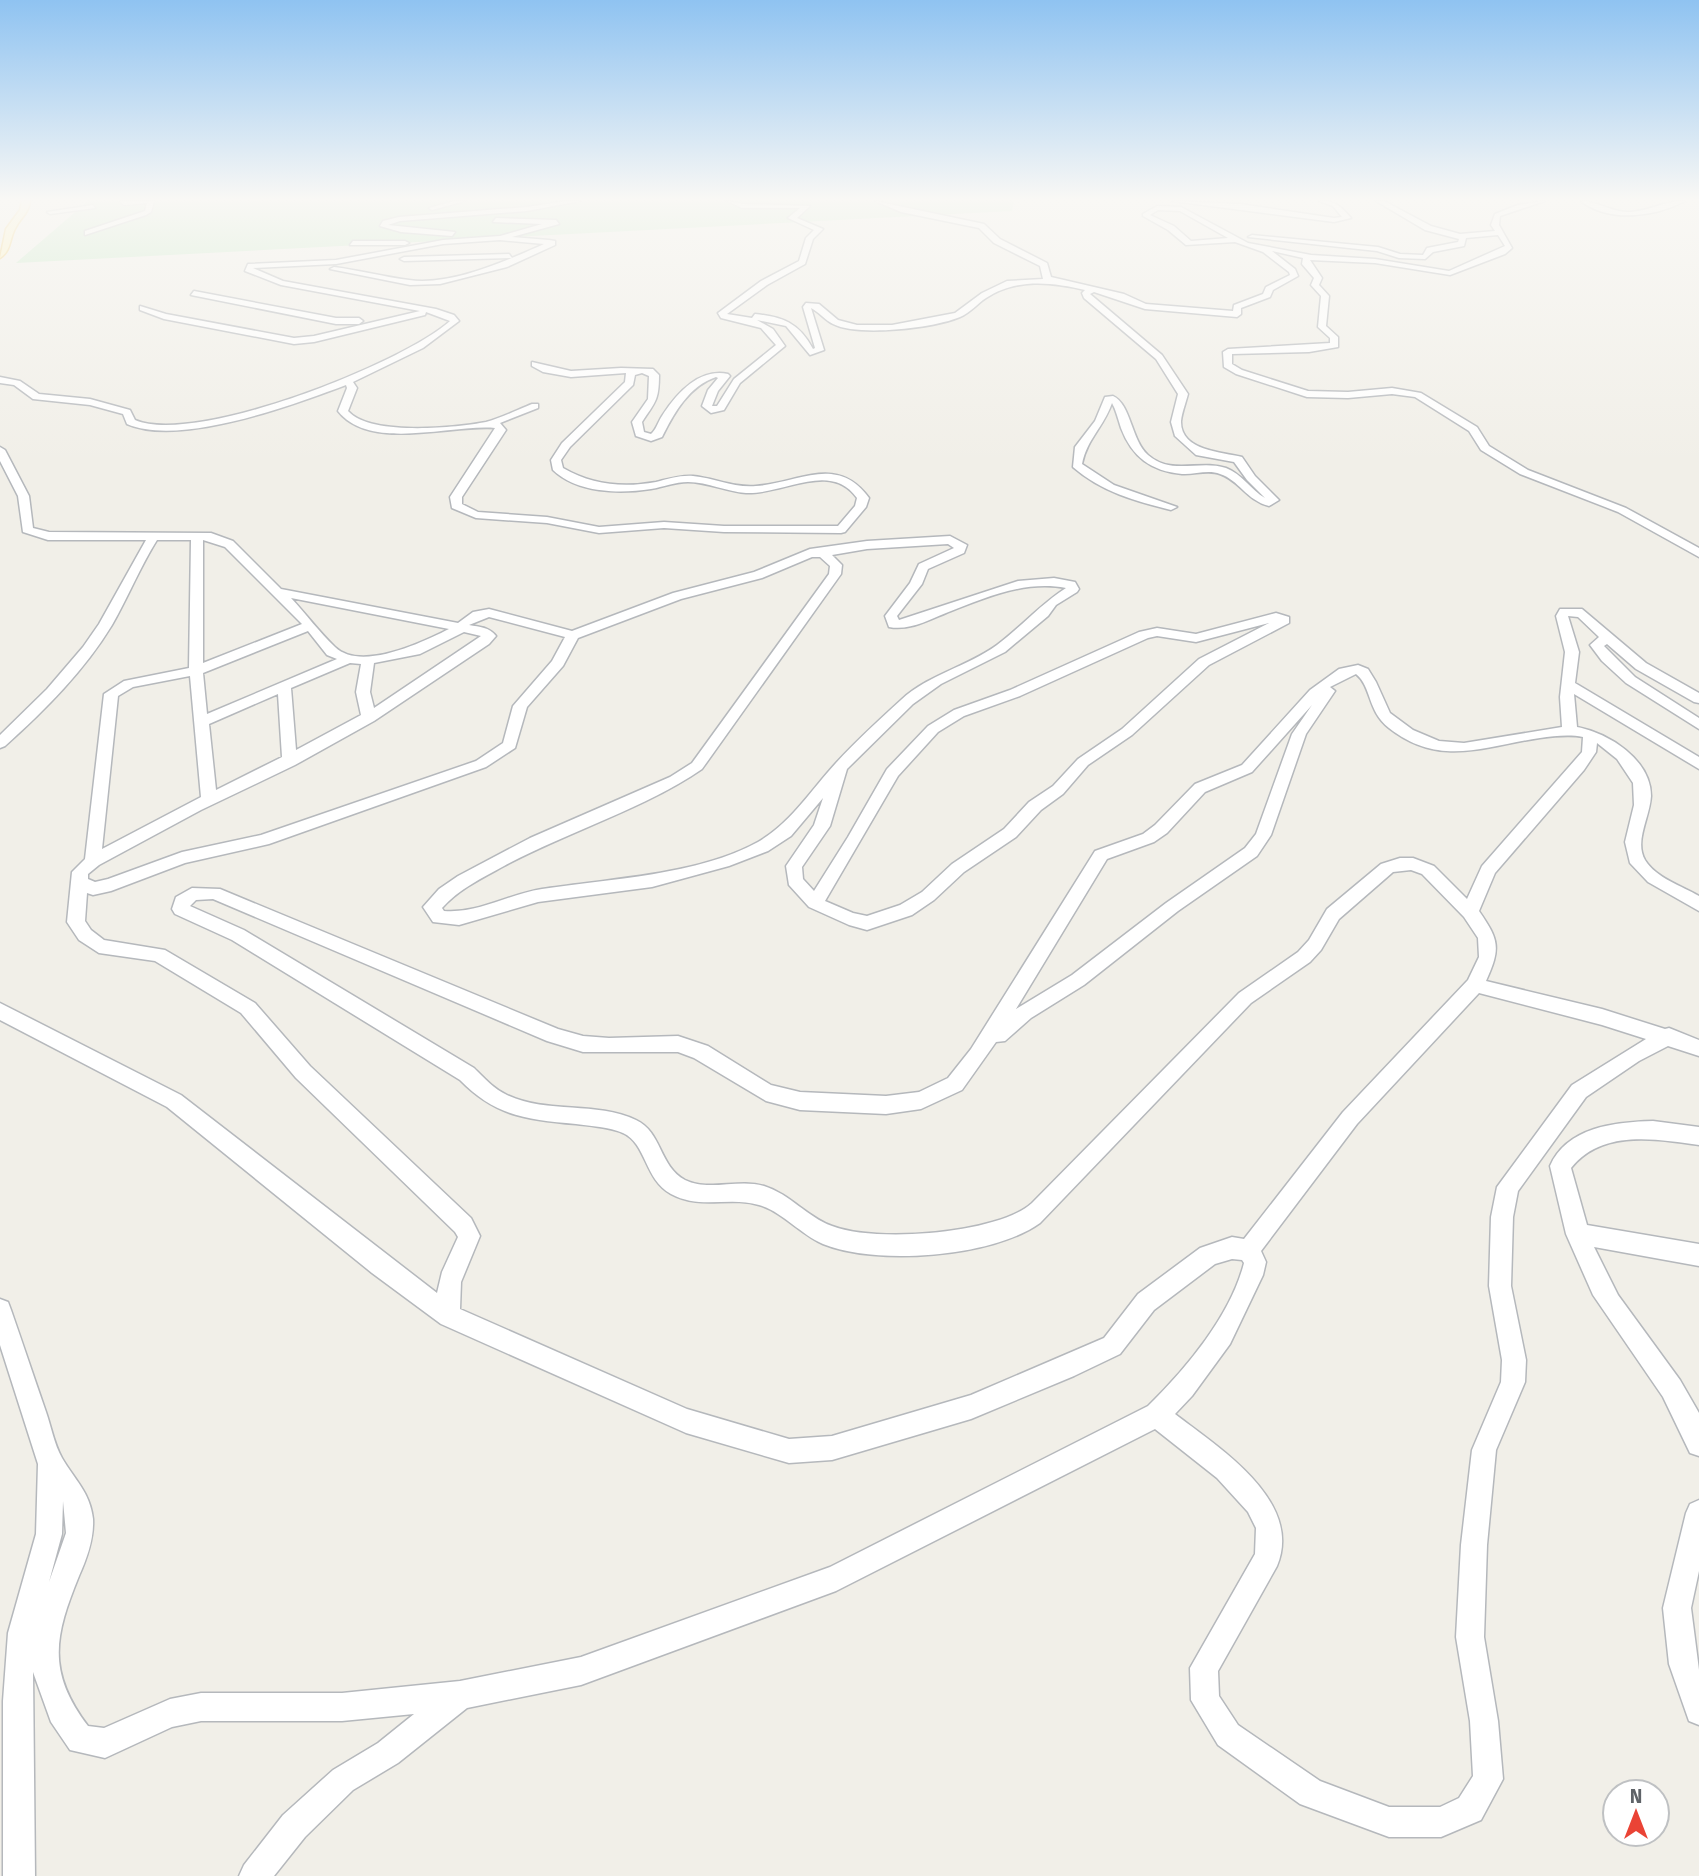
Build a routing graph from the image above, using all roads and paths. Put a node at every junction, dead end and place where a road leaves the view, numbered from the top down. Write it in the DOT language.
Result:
graph roads {
  1 [pos="311,289"];
  2 [pos="354,289"];
  3 [pos="755,289"];
  4 [pos="1000,289"];
  5 [pos="1093,289"];
  6 [pos="1270,289"];
  7 [pos="1318,289"];
  8 [pos="194,293"];
  9 [pos="341,294"];
  10 [pos="143,308"];
  11 [pos="433,311"];
  12 [pos="416,314"];
  13 [pos="724,316"];
  14 [pos="534,363"];
  15 [pos="634,371"];
  16 [pos="0,380"];
  17 [pos="348,381"];
  18 [pos="535,406"];
  19 [pos="489,424"];
  20 [pos="0,450"];
  21 [pos="1171,508"];
  22 [pos="197,536"];
  23 [pos="152,537"];
  24 [pos="824,553"];
  25 [pos="1699,553"];
  26 [pos="277,592"];
  27 [pos="310,625"];
  28 [pos="460,629"];
  29 [pos="573,635"];
  30 [pos="1606,637"];
  31 [pos="348,659"];
  32 [pos="368,660"];
  33 [pos="196,671"];
  34 [pos="1339,675"];
  35 [pos="284,684"];
  36 [pos="1569,685"];
  37 [pos="1699,699"];
  38 [pos="369,718"];
  39 [pos="200,722"];
  40 [pos="1699,724"];
  41 [pos="1570,731"];
  42 [pos="1590,735"];
  43 [pos="0,743"];
  44 [pos="290,762"];
  45 [pos="1699,764"];
  46 [pos="842,766"];
  47 [pos="209,800"];
  48 [pos="93,861"];
  49 [pos="79,882"];
  50 [pos="815,903"];
  51 [pos="1699,905"];
  52 [pos="1470,912"];
  53 [pos="1475,985"];
  54 [pos="0,1011"];
  55 [pos="1669,1036"];
  56 [pos="1699,1048"];
  57 [pos="978,1055"];
  58 [pos="1699,1136"];
  59 [pos="1542,1140"];
  60 [pos="1575,1147"];
  61 [pos="1577,1234"];
  62 [pos="1250,1250"];
  63 [pos="1699,1255"];
  64 [pos="0,1310"];
  65 [pos="449,1315"];
  66 [pos="1157,1415"];
  67 [pos="1699,1444"];
  68 [pos="51,1464"];
  69 [pos="1699,1513"];
  70 [pos="460,1695"];
  71 [pos="1699,1711"];
  72 [pos="19,1876"];
  73 [pos="256,1876"];
  1 -- 9 [label="street"];
  2 -- 9 [label="street"];
  3 -- 13 [label="street"];
  4 -- 13 [label="street"];
  5 -- 6 [label="street"];
  5 -- 21 [label="street"];
  7 -- 25 [label="street"];
  8 -- 12 [label="street"];
  9 -- 11 [label="street"];
  10 -- 12 [label="street"];
  11 -- 12 [label="street"];
  11 -- 17 [label="street"];
  13 -- 15 [label="street"];
  14 -- 15 [label="street"];
  15 -- 19 [label="street"];
  16 -- 17 [label="street"];
  17 -- 19 [label="street"];
  18 -- 19 [label="street"];
  20 -- 23 [label="street"];
  22 -- 23 [label="street"];
  22 -- 26 [label="street"];
  22 -- 33 [label="street"];
  23 -- 43 [label="street"];
  24 -- 29 [label="street"];
  24 -- 46 [label="street"];
  24 -- 46 [label="street"];
  26 -- 27 [label="street"];
  26 -- 28 [label="street"];
  27 -- 31 [label="street"];
  27 -- 33 [label="street"];
  28 -- 29 [label="street"];
  28 -- 32 [label="street"];
  28 -- 38 [label="street"];
  29 -- 49 [label="street"];
  30 -- 36 [label="street"];
  30 -- 37 [label="street"];
  30 -- 40 [label="street"];
  31 -- 32 [label="street"];
  31 -- 35 [label="street"];
  32 -- 38 [label="street"];
  33 -- 39 [label="street"];
  33 -- 48 [label="street"];
  34 -- 41 [label="street"];
  34 -- 57 [label="street"];
  34 -- 57 [label="street"];
  35 -- 39 [label="street"];
  35 -- 44 [label="street"];
  36 -- 41 [label="street"];
  36 -- 45 [label="street"];
  38 -- 44 [label="street"];
  39 -- 47 [label="street"];
  41 -- 42 [label="street"];
  42 -- 51 [label="street"];
  42 -- 52 [label="street"];
  44 -- 47 [label="street"];
  46 -- 50 [label="street"];
  47 -- 48 [label="street"];
  48 -- 49 [label="street"];
  49 -- 65 [label="street"];
  50 -- 50 [label="street"];
  52 -- 53 [label="street"];
  52 -- 57 [label="street"];
  53 -- 55 [label="street"];
  53 -- 62 [label="street"];
  54 -- 65 [label="street"];
  55 -- 56 [label="street"];
  55 -- 59 [label="street"];
  58 -- 60 [label="street"];
  59 -- 60 [label="street"];
  59 -- 66 [label="street"];
  60 -- 61 [label="street"];
  61 -- 63 [label="street"];
  61 -- 67 [label="street"];
  62 -- 65 [label="street"];
  62 -- 66 [label="street"];
  64 -- 68 [label="street"];
  66 -- 70 [label="street"];
  68 -- 70 [label="street"];
  68 -- 72 [label="street"];
  69 -- 71 [label="street"];
  70 -- 73 [label="street"];
}
